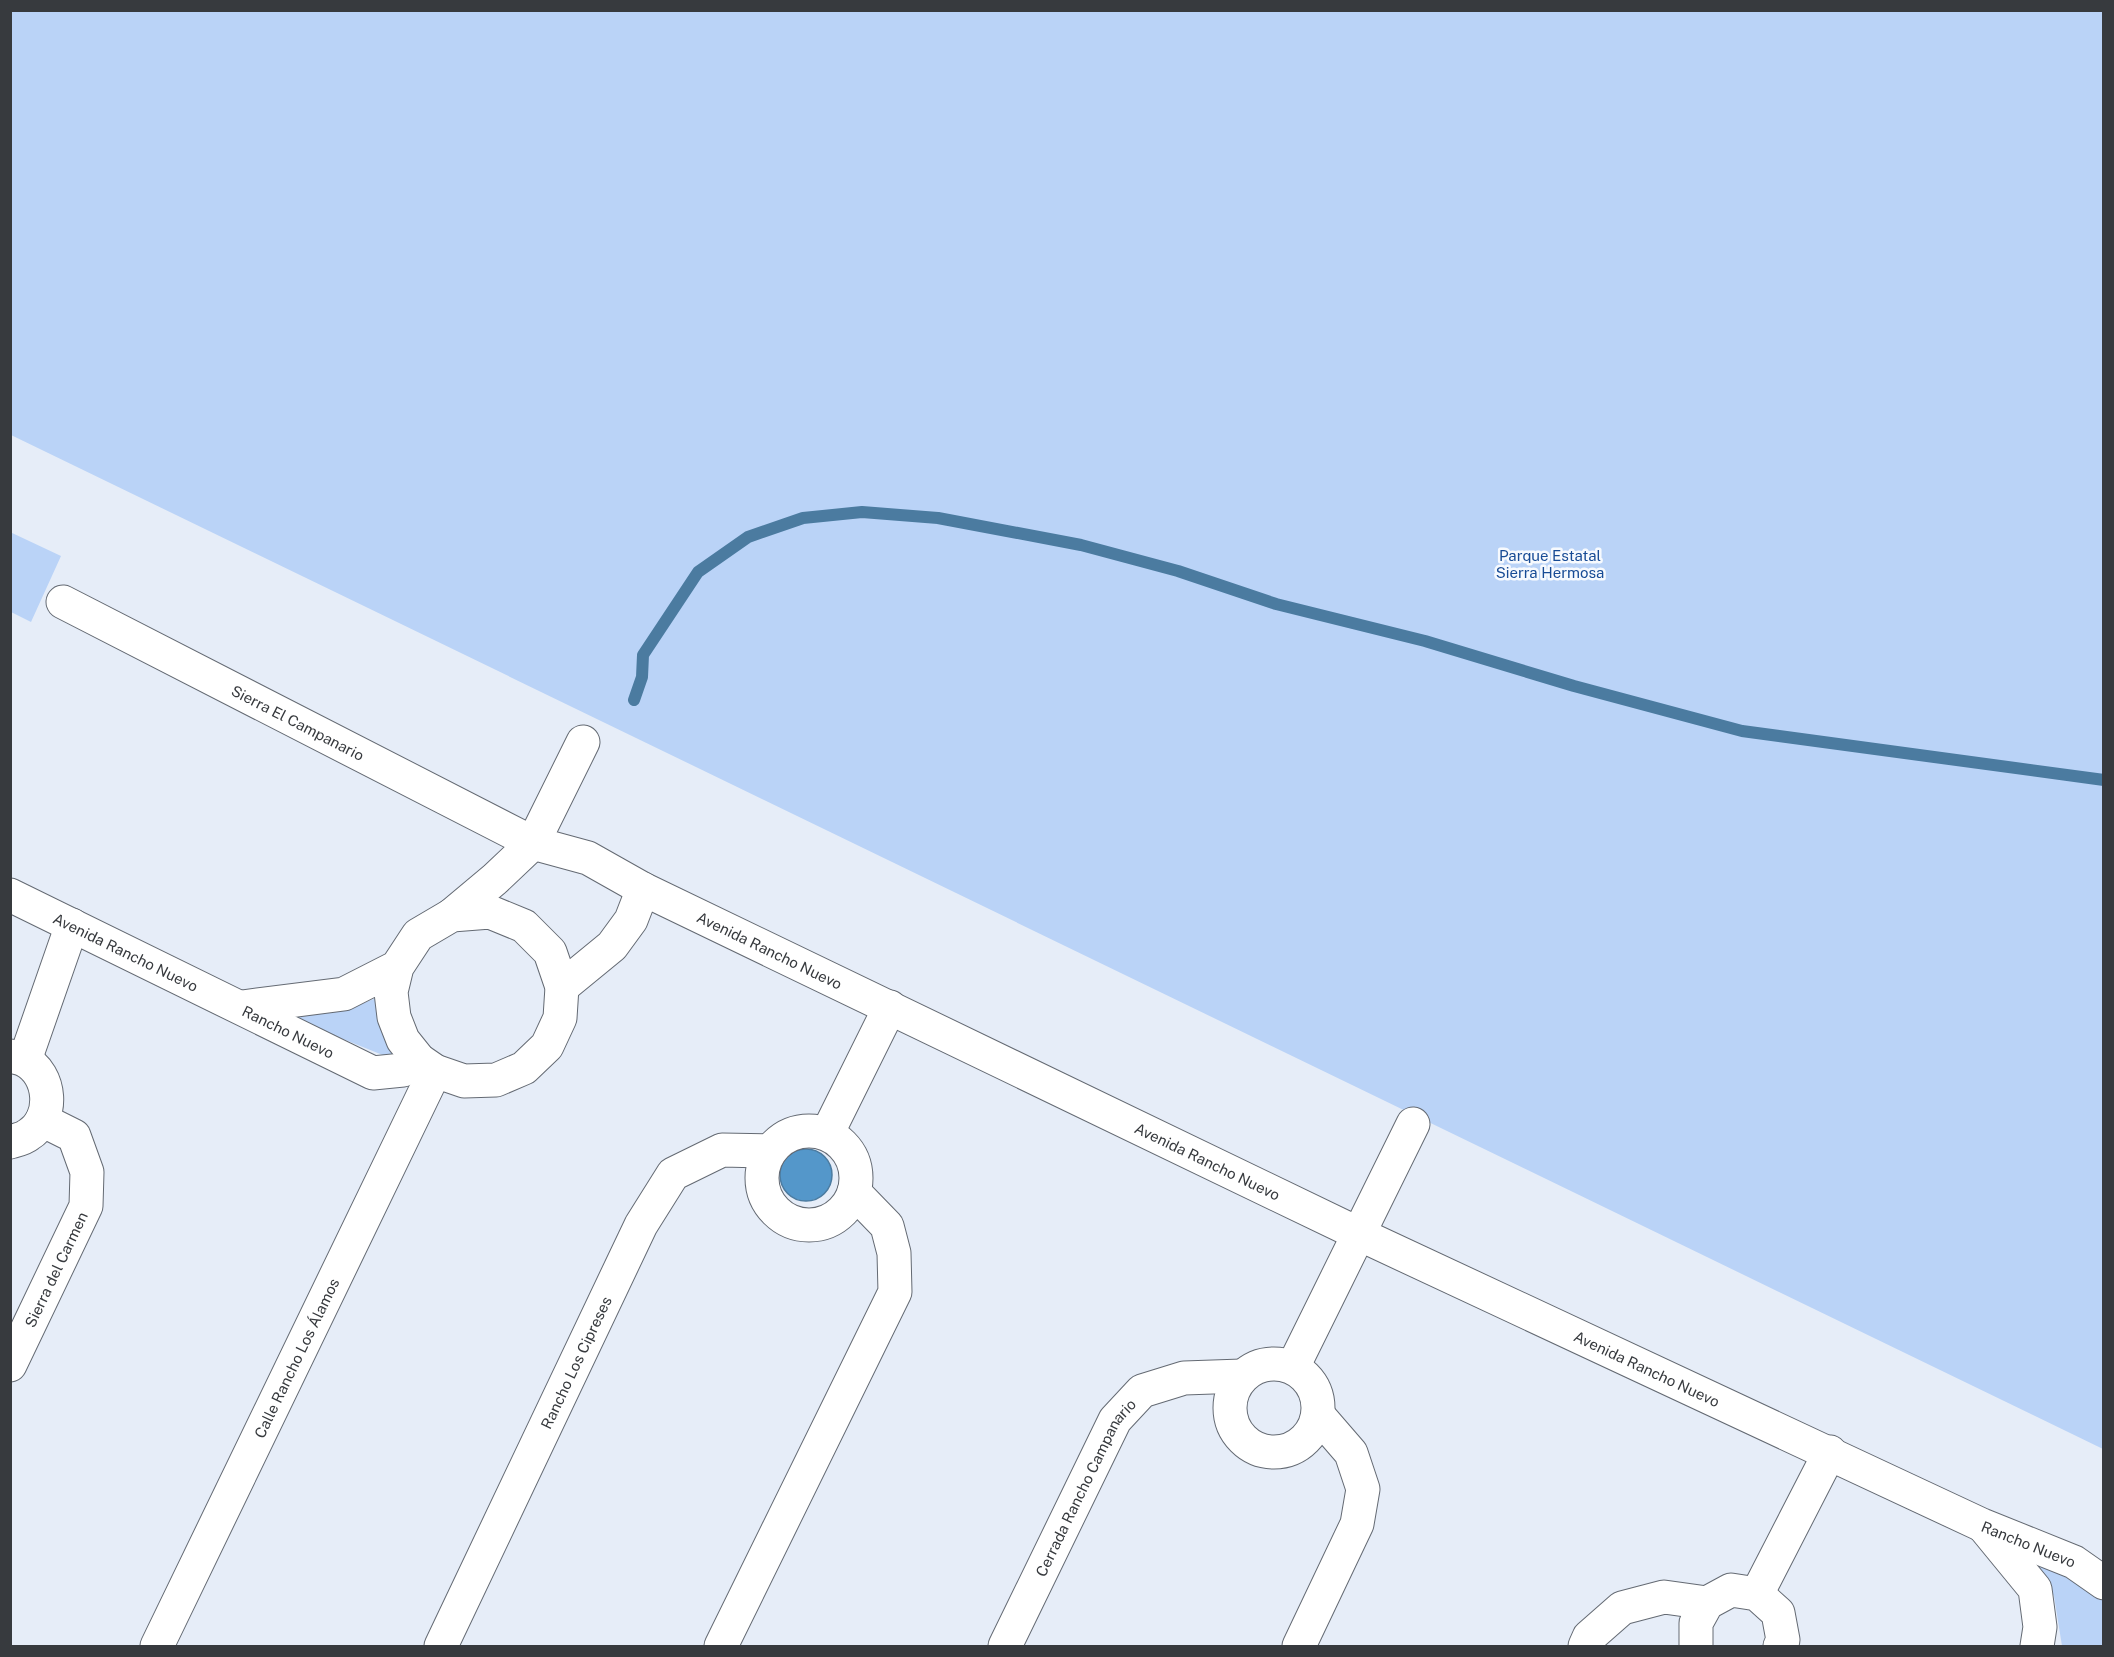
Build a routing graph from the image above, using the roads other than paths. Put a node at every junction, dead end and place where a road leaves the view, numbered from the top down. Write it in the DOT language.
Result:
graph roads {
  1 [pos="63,602"];
  2 [pos="583,742"];
  3 [pos="533,843"];
  4 [pos="644,889"];
  5 [pos="10,895"];
  6 [pos="452,915"];
  7 [pos="72,925"];
  8 [pos="397,967"];
  9 [pos="562,987"];
  10 [pos="242,1007"];
  11 [pos="890,1007"];
  12 [pos="18,1058"];
  13 [pos="427,1065"];
  14 [pos="42,1120"];
  15 [pos="1413,1125"];
  16 [pos="827,1134"];
  17 [pos="10,1143"];
  18 [pos="770,1151"];
  19 [pos="854,1192"];
  20 [pos="1359,1234"];
  21 [pos="10,1365"];
  22 [pos="1293,1367"];
  23 [pos="1242,1376"];
  24 [pos="1319,1416"];
  25 [pos="1830,1452"];
  26 [pos="1982,1525"];
  27 [pos="2103,1583"];
  28 [pos="1757,1594"];
  29 [pos="1707,1603"];
  30 [pos="1784,1644"];
  31 [pos="157,1647"];
  32 [pos="441,1647"];
  33 [pos="721,1647"];
  34 [pos="1005,1647"];
  35 [pos="1299,1647"];
  36 [pos="1585,1647"];
  37 [pos="1696,1647"];
  38 [pos="2037,1647"];
  1 -- 3 [label="street, Sierra El Campanario"];
  2 -- 3 [label="street"];
  3 -- 4 [label="street, Avenida Rancho Nuevo"];
  3 -- 6 [label="street"];
  4 -- 9 [label="street"];
  4 -- 11 [label="street, Avenida Rancho Nuevo"];
  5 -- 7 [label="street, Avenida Rancho Nuevo"];
  6 -- 8 [label="street"];
  6 -- 9 [label="street"];
  7 -- 10 [label="street, Avenida Rancho Nuevo"];
  7 -- 12 [label="street"];
  8 -- 10 [label="street, Rancho Nuevo"];
  8 -- 13 [label="street"];
  9 -- 13 [label="street"];
  10 -- 13 [label="street, Rancho Nuevo"];
  11 -- 16 [label="street"];
  11 -- 20 [label="street, Avenida Rancho Nuevo"];
  12 -- 14 [label="street"];
  13 -- 31 [label="street, Calle Rancho Los Álamos"];
  14 -- 17 [label="street"];
  14 -- 21 [label="street, Sierra del Carmen"];
  15 -- 20 [label="street"];
  16 -- 18 [label="street"];
  16 -- 19 [label="street"];
  18 -- 19 [label="street"];
  18 -- 32 [label="street, Rancho Los Cipreses"];
  19 -- 33 [label="street"];
  20 -- 22 [label="street"];
  20 -- 25 [label="street, Avenida Rancho Nuevo"];
  22 -- 23 [label="street"];
  22 -- 24 [label="street"];
  23 -- 24 [label="street"];
  23 -- 34 [label="street, Cerrada Rancho Campanario"];
  24 -- 35 [label="street"];
  25 -- 26 [label="street, Avenida Rancho Nuevo"];
  25 -- 28 [label="street"];
  26 -- 27 [label="street, Rancho Nuevo"];
  26 -- 38 [label="street, Rancho Nuevo"];
  28 -- 29 [label="street"];
  28 -- 30 [label="street"];
  29 -- 36 [label="street"];
  29 -- 37 [label="street"];
}
